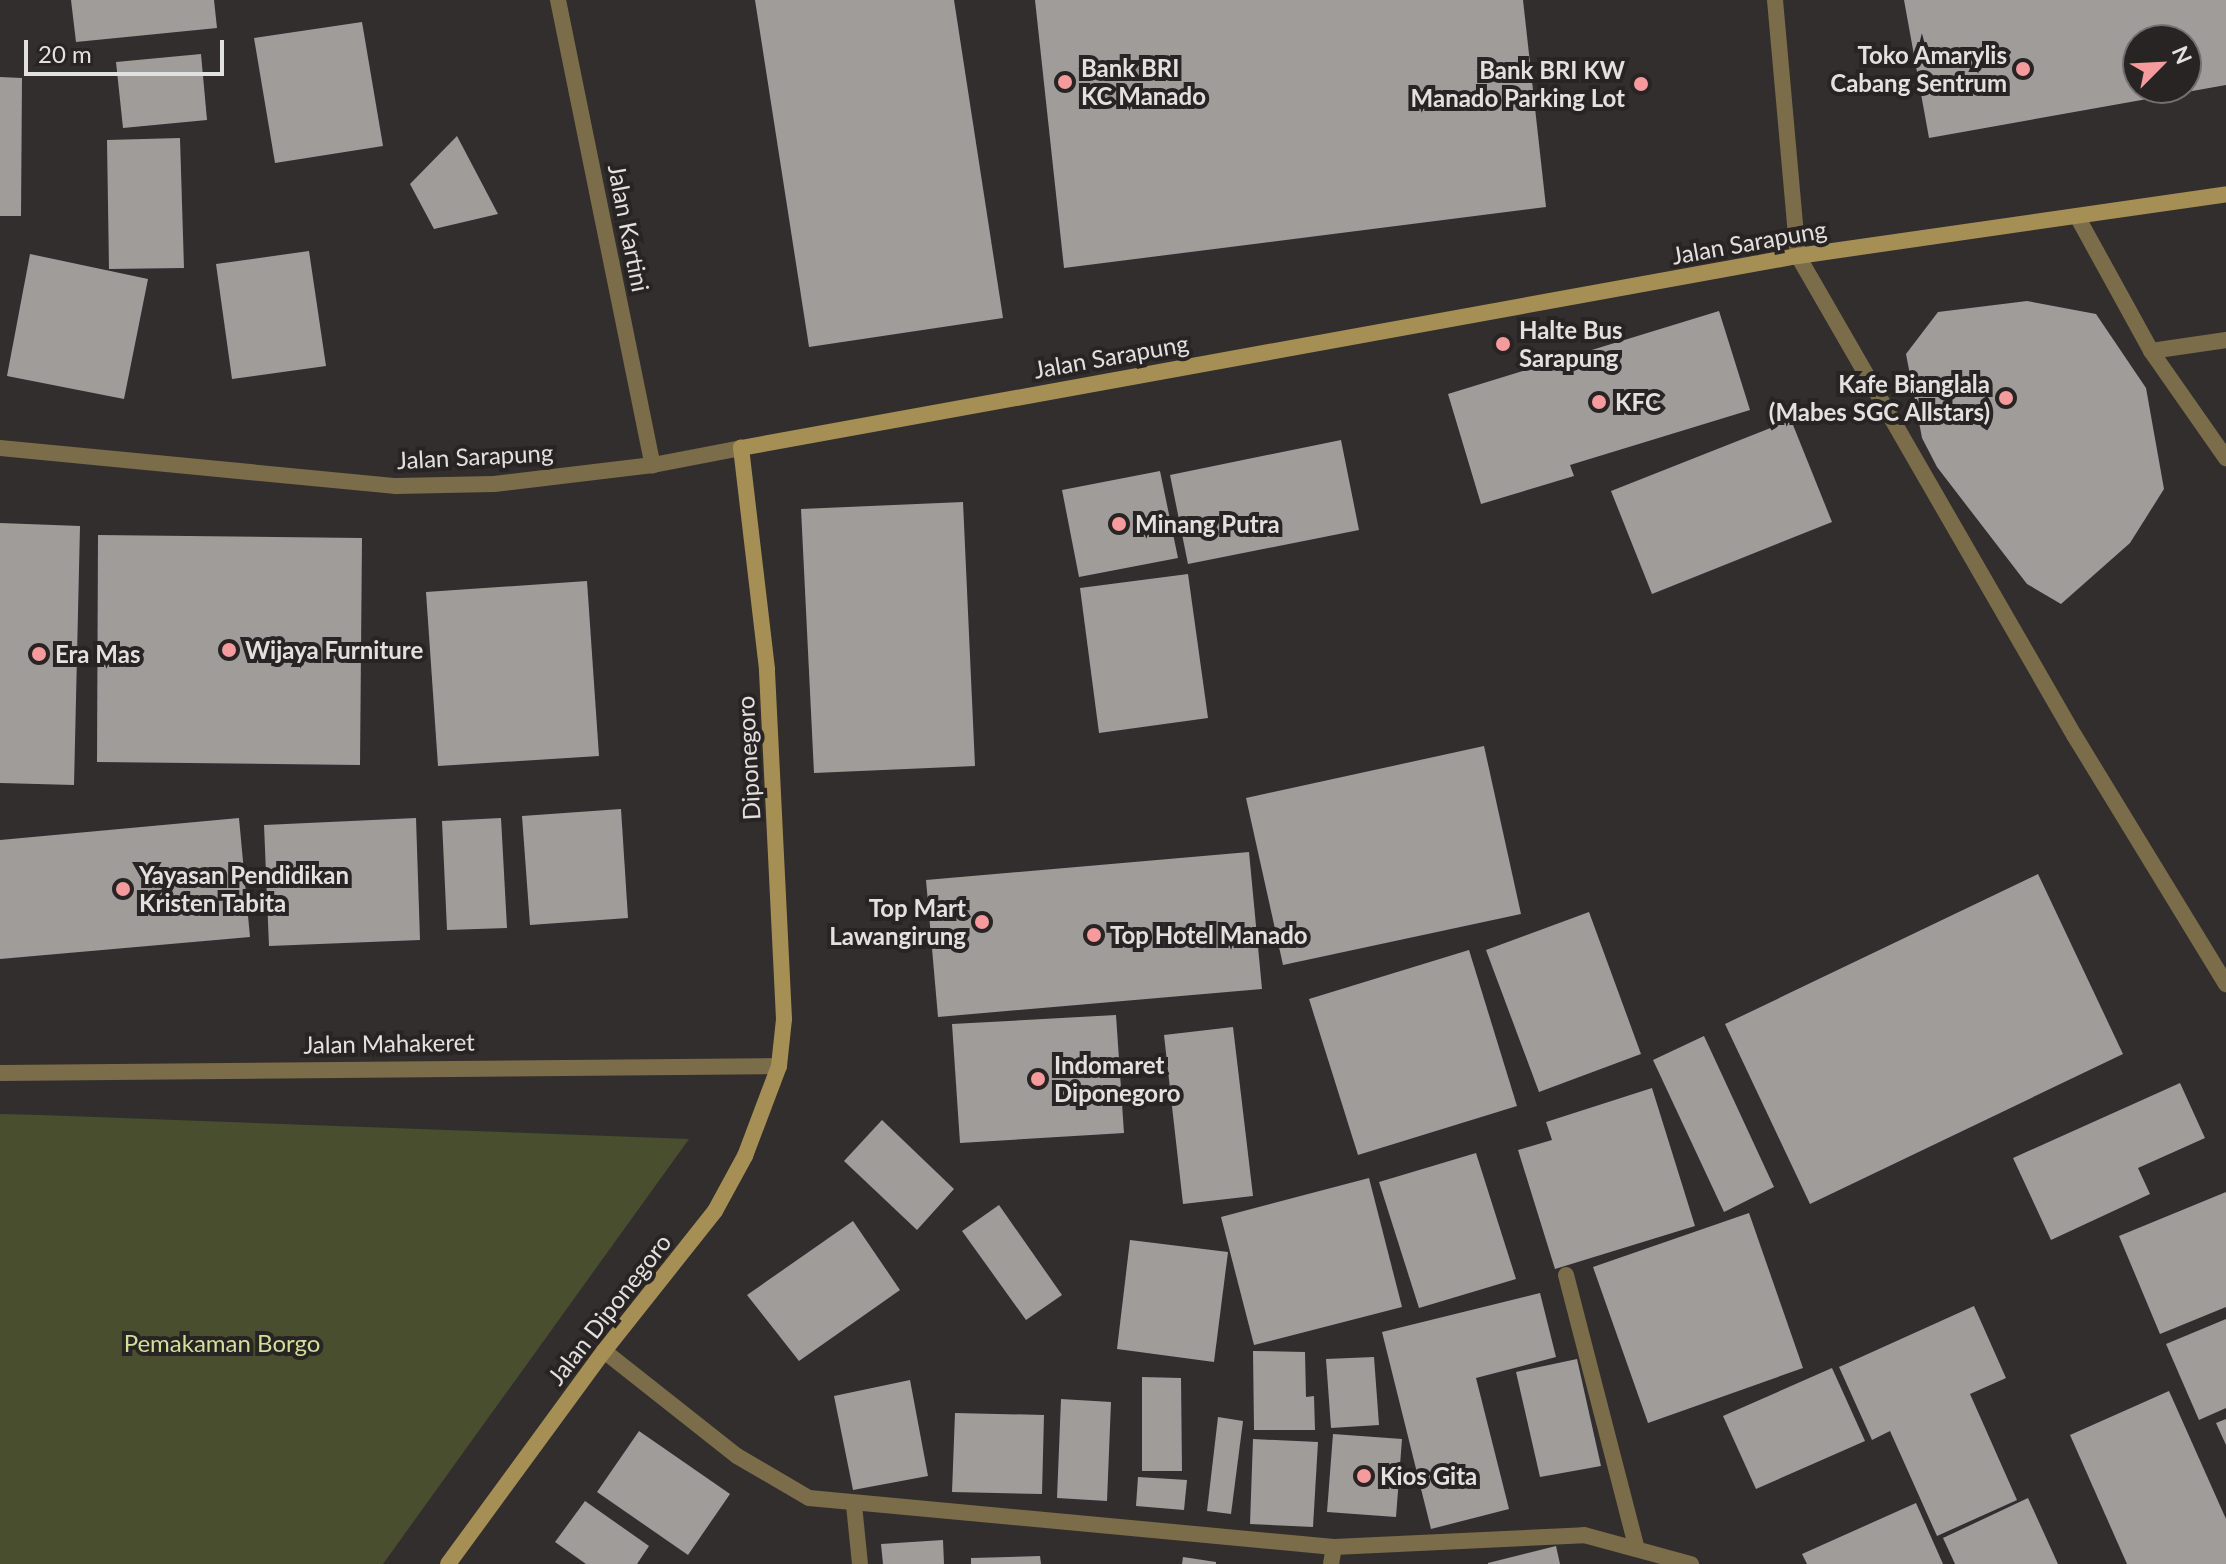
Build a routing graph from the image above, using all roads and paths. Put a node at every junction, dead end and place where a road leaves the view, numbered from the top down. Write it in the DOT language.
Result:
graph roads {
  1 [pos="558,0"];
  2 [pos="1775,0"];
  3 [pos="2226,194"];
  4 [pos="2078,218"];
  5 [pos="1798,256"];
  6 [pos="2226,340"];
  7 [pos="2151,351"];
  8 [pos="0,448"];
  9 [pos="741,448"];
  10 [pos="2226,458"];
  11 [pos="653,465"];
  12 [pos="2226,984"];
  13 [pos="779,1066"];
  14 [pos="0,1073"];
  15 [pos="1566,1275"];
  16 [pos="604,1351"];
  17 [pos="854,1505"];
  18 [pos="1637,1549"];
  19 [pos="1332,1556"];
  20 [pos="448,1564"];
  21 [pos="860,1564"];
  22 [pos="1691,1564"];
  1 -- 11 [label="street, Jalan Kartini"];
  2 -- 5 [label="street"];
  3 -- 4 [label="main road, Jalan Sarapung"];
  4 -- 5 [label="main road, Jalan Sarapung"];
  4 -- 7 [label="street"];
  5 -- 9 [label="main road, Jalan Sarapung"];
  5 -- 12 [label="street"];
  6 -- 7 [label="street"];
  7 -- 10 [label="street"];
  8 -- 11 [label="street, Jalan Sarapung"];
  9 -- 11 [label="street, Jalan Sarapung"];
  9 -- 13 [label="main road, Diponegoro"];
  13 -- 14 [label="street, Jalan Mahakeret"];
  13 -- 16 [label="main road, Jalan Diponegoro"];
  15 -- 18 [label="street"];
  16 -- 17 [label="street"];
  16 -- 20 [label="main road, Jalan Diponegoro"];
  17 -- 19 [label="street"];
  17 -- 21 [label="street"];
  18 -- 19 [label="street"];
  18 -- 22 [label="street"];
}
